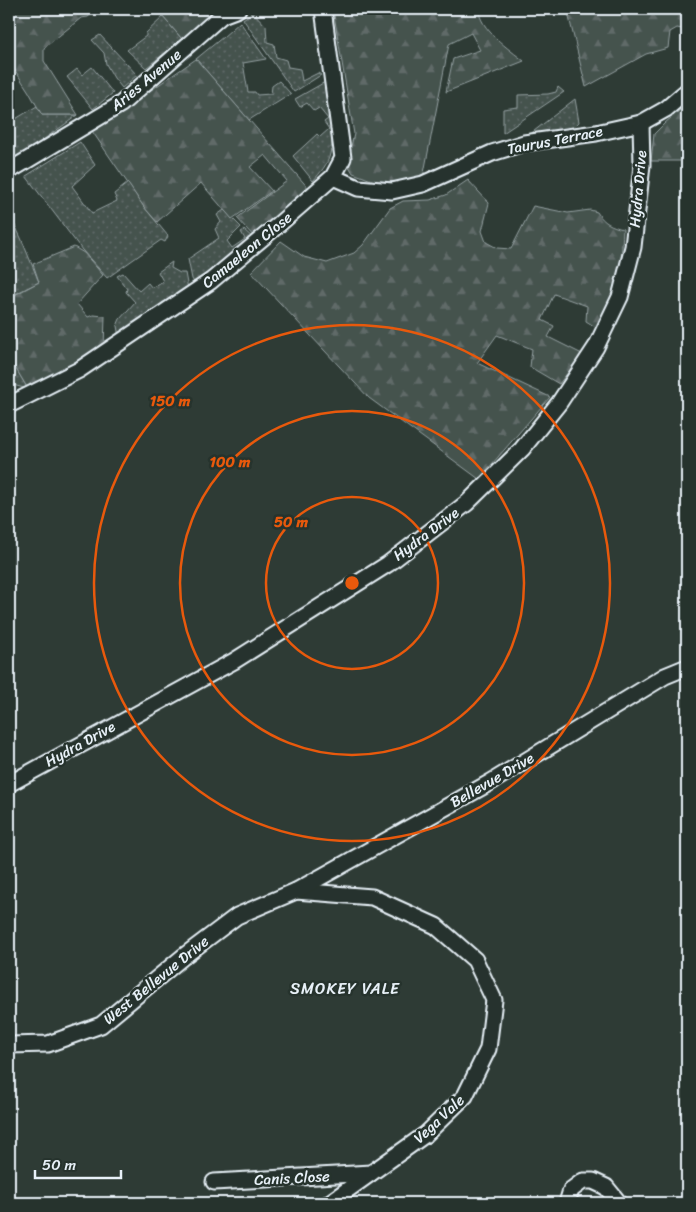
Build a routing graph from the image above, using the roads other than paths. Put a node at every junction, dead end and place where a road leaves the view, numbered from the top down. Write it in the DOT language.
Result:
graph roads {
  1 [pos="238,9"];
  2 [pos="323,9"];
  3 [pos="222,12"];
  4 [pos="687,91"];
  5 [pos="641,123"];
  6 [pos="9,171"];
  7 [pos="332,177"];
  8 [pos="9,405"];
  9 [pos="687,667"];
  10 [pos="9,784"];
  11 [pos="296,891"];
  12 [pos="9,1045"];
  13 [pos="371,1173"];
  14 [pos="214,1182"];
  15 [pos="329,1203"];
  16 [pos="567,1203"];
  17 [pos="619,1203"];
  1 -- 3 [label="street"];
  2 -- 7 [label="street, Camaeleon Close"];
  3 -- 6 [label="street, Aries Avenue"];
  4 -- 5 [label="street, Taurus Terrace"];
  5 -- 7 [label="street, Taurus Terrace"];
  5 -- 10 [label="street, Hydra Drive"];
  7 -- 8 [label="street, Camaeleon Close"];
  9 -- 11 [label="street, Bellevue Drive"];
  11 -- 12 [label="street, West Bellevue Drive"];
  11 -- 13 [label="street, Vega Vale"];
  13 -- 14 [label="street, Canis Close"];
  13 -- 15 [label="street, Vega Vale"];
  16 -- 17 [label="street"];
}
